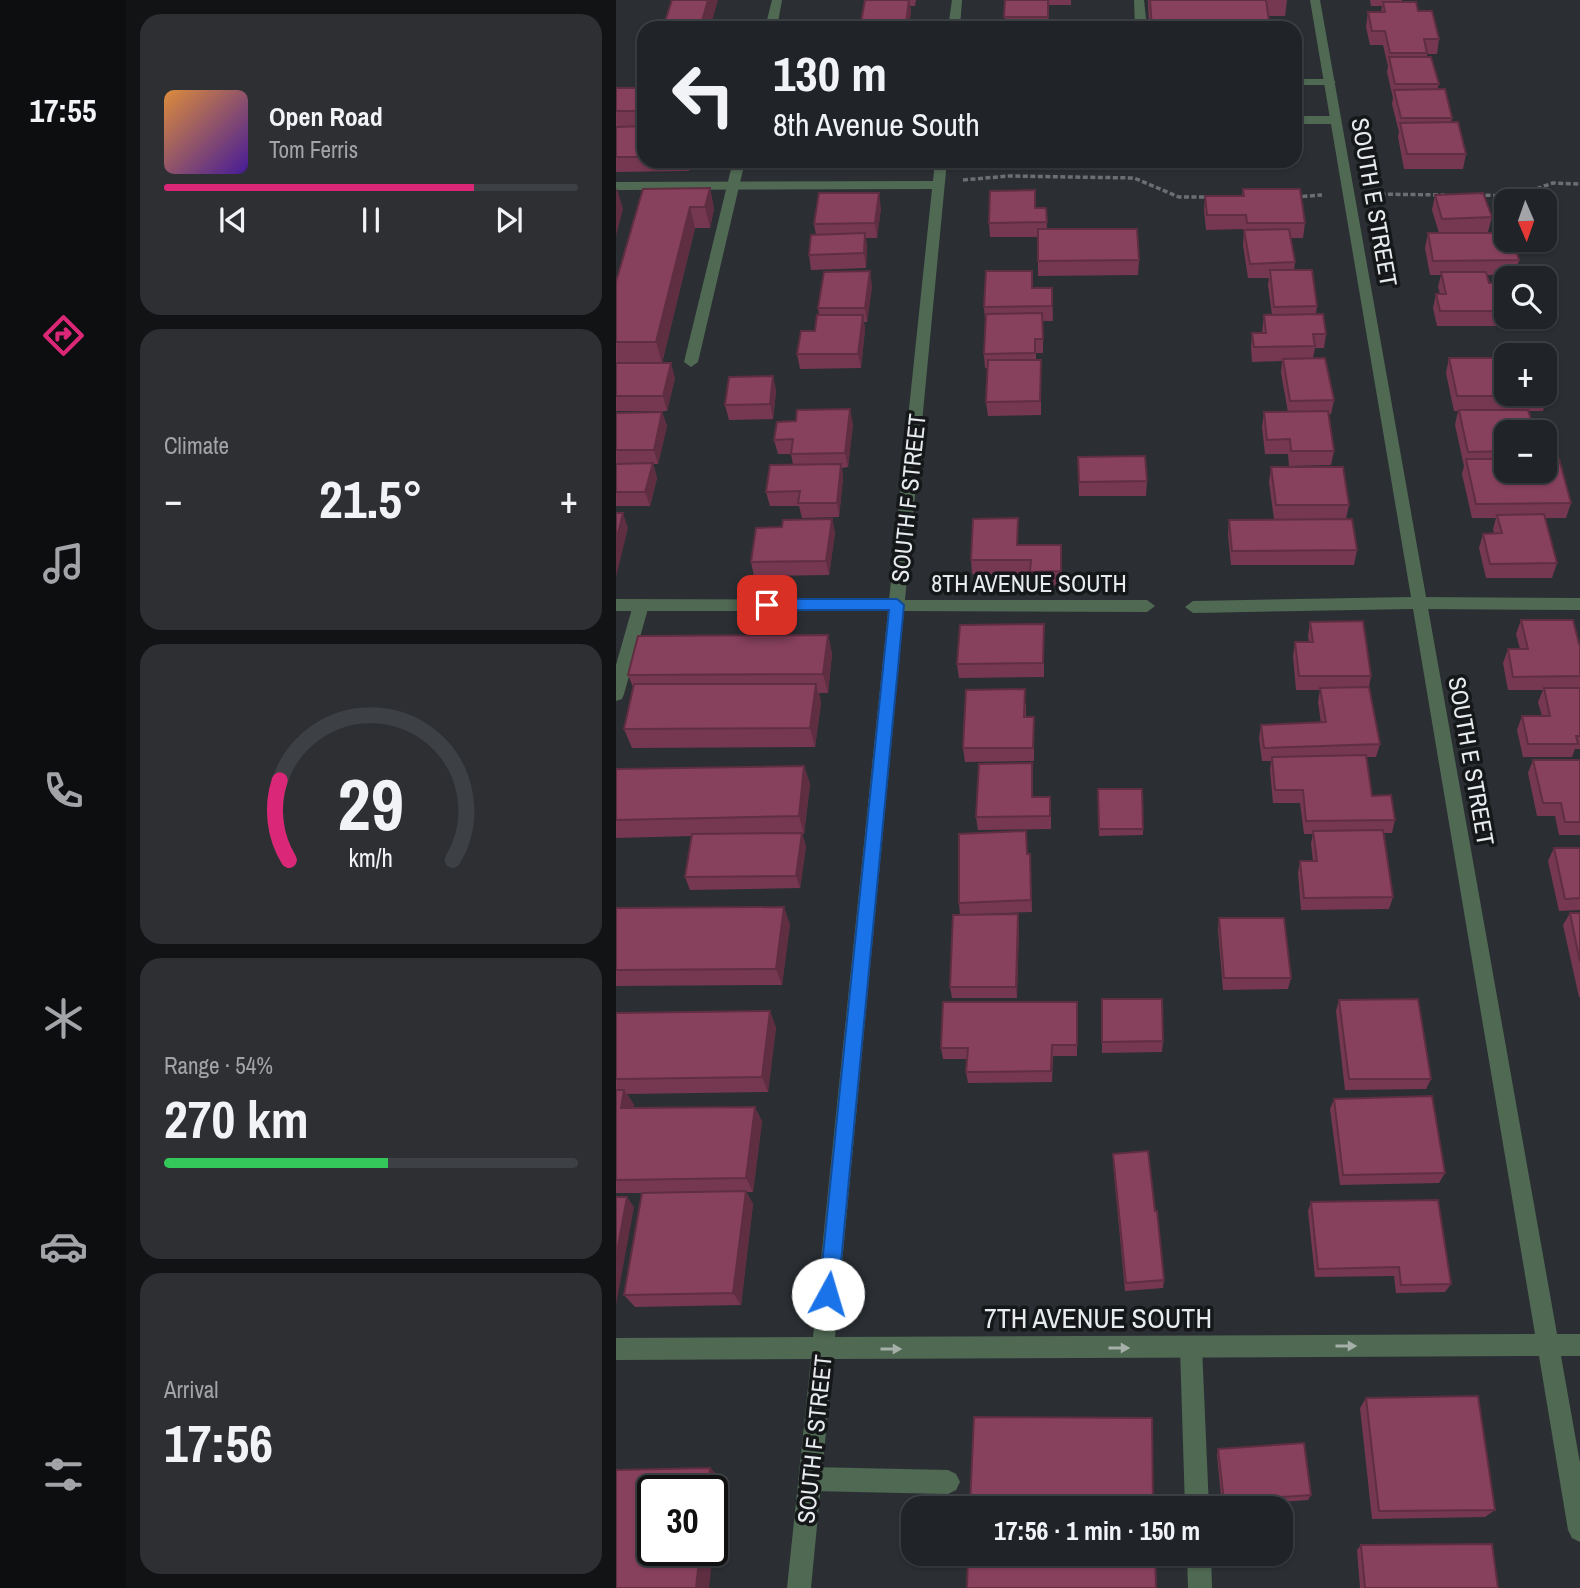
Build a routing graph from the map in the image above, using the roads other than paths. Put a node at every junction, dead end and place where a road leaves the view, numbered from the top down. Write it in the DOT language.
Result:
graph roads {
  1 [pos="777,0"];
  2 [pos="957,0"];
  3 [pos="1139,0"];
  4 [pos="1315,0"];
  5 [pos="772,21"];
  6 [pos="955,21"];
  7 [pos="1140,21"];
  8 [pos="1302,82"];
  9 [pos="1329,82"];
  10 [pos="1302,120"];
  11 [pos="1336,120"];
  12 [pos="737,168"];
  13 [pos="940,168"];
  14 [pos="938,185"];
  15 [pos="616,186"];
  16 [pos="731,186"];
  17 [pos="691,362"];
  18 [pos="1420,603"];
  19 [pos="1580,604"];
  20 [pos="616,605"];
  21 [pos="641,605"];
  22 [pos="897,605"];
  23 [pos="1147,607"];
  24 [pos="1193,607"];
  25 [pos="616,694"];
  26 [pos="1580,1345"];
  27 [pos="1548,1346"];
  28 [pos="1191,1347"];
  29 [pos="616,1349"];
  30 [pos="823,1349"];
  31 [pos="810,1479"];
  32 [pos="948,1482"];
  33 [pos="1197,1496"];
  34 [pos="1580,1530"];
  35 [pos="1199,1566"];
  36 [pos="799,1588"];
  37 [pos="1200,1588"];
  1 -- 5 [label="street"];
  2 -- 6 [label="street"];
  3 -- 7 [label="street"];
  4 -- 9 [label="street, SOUTH E STREET"];
  8 -- 9 [label="street"];
  9 -- 11 [label="street, SOUTH E STREET"];
  10 -- 11 [label="street"];
  11 -- 18 [label="street, SOUTH E STREET"];
  12 -- 16 [label="street"];
  13 -- 14 [label="street, SOUTH F STREET"];
  14 -- 16 [label="street"];
  14 -- 22 [label="street, SOUTH F STREET"];
  15 -- 16 [label="street"];
  16 -- 17 [label="street"];
  18 -- 19 [label="street"];
  18 -- 24 [label="street"];
  18 -- 27 [label="street, SOUTH E STREET"];
  20 -- 21 [label="street, 8TH AVENUE SOUTH"];
  21 -- 22 [label="street, 8TH AVENUE SOUTH"];
  21 -- 25 [label="street"];
  22 -- 23 [label="street, 8TH AVENUE SOUTH"];
  22 -- 30 [label="street, SOUTH F STREET"];
  26 -- 27 [label="street, 7TH AVENUE SOUTH"];
  28 -- 27 [label="street, 7TH AVENUE SOUTH, one-way"];
  27 -- 34 [label="street, SOUTH E STREET"];
  30 -- 28 [label="street, 7TH AVENUE SOUTH, one-way"];
  28 -- 33 [label="street"];
  29 -- 30 [label="street, 7TH AVENUE SOUTH"];
  30 -- 31 [label="street, SOUTH F STREET"];
  31 -- 32 [label="street"];
  31 -- 36 [label="street, SOUTH F STREET"];
  35 -- 37 [label="street"];
}
